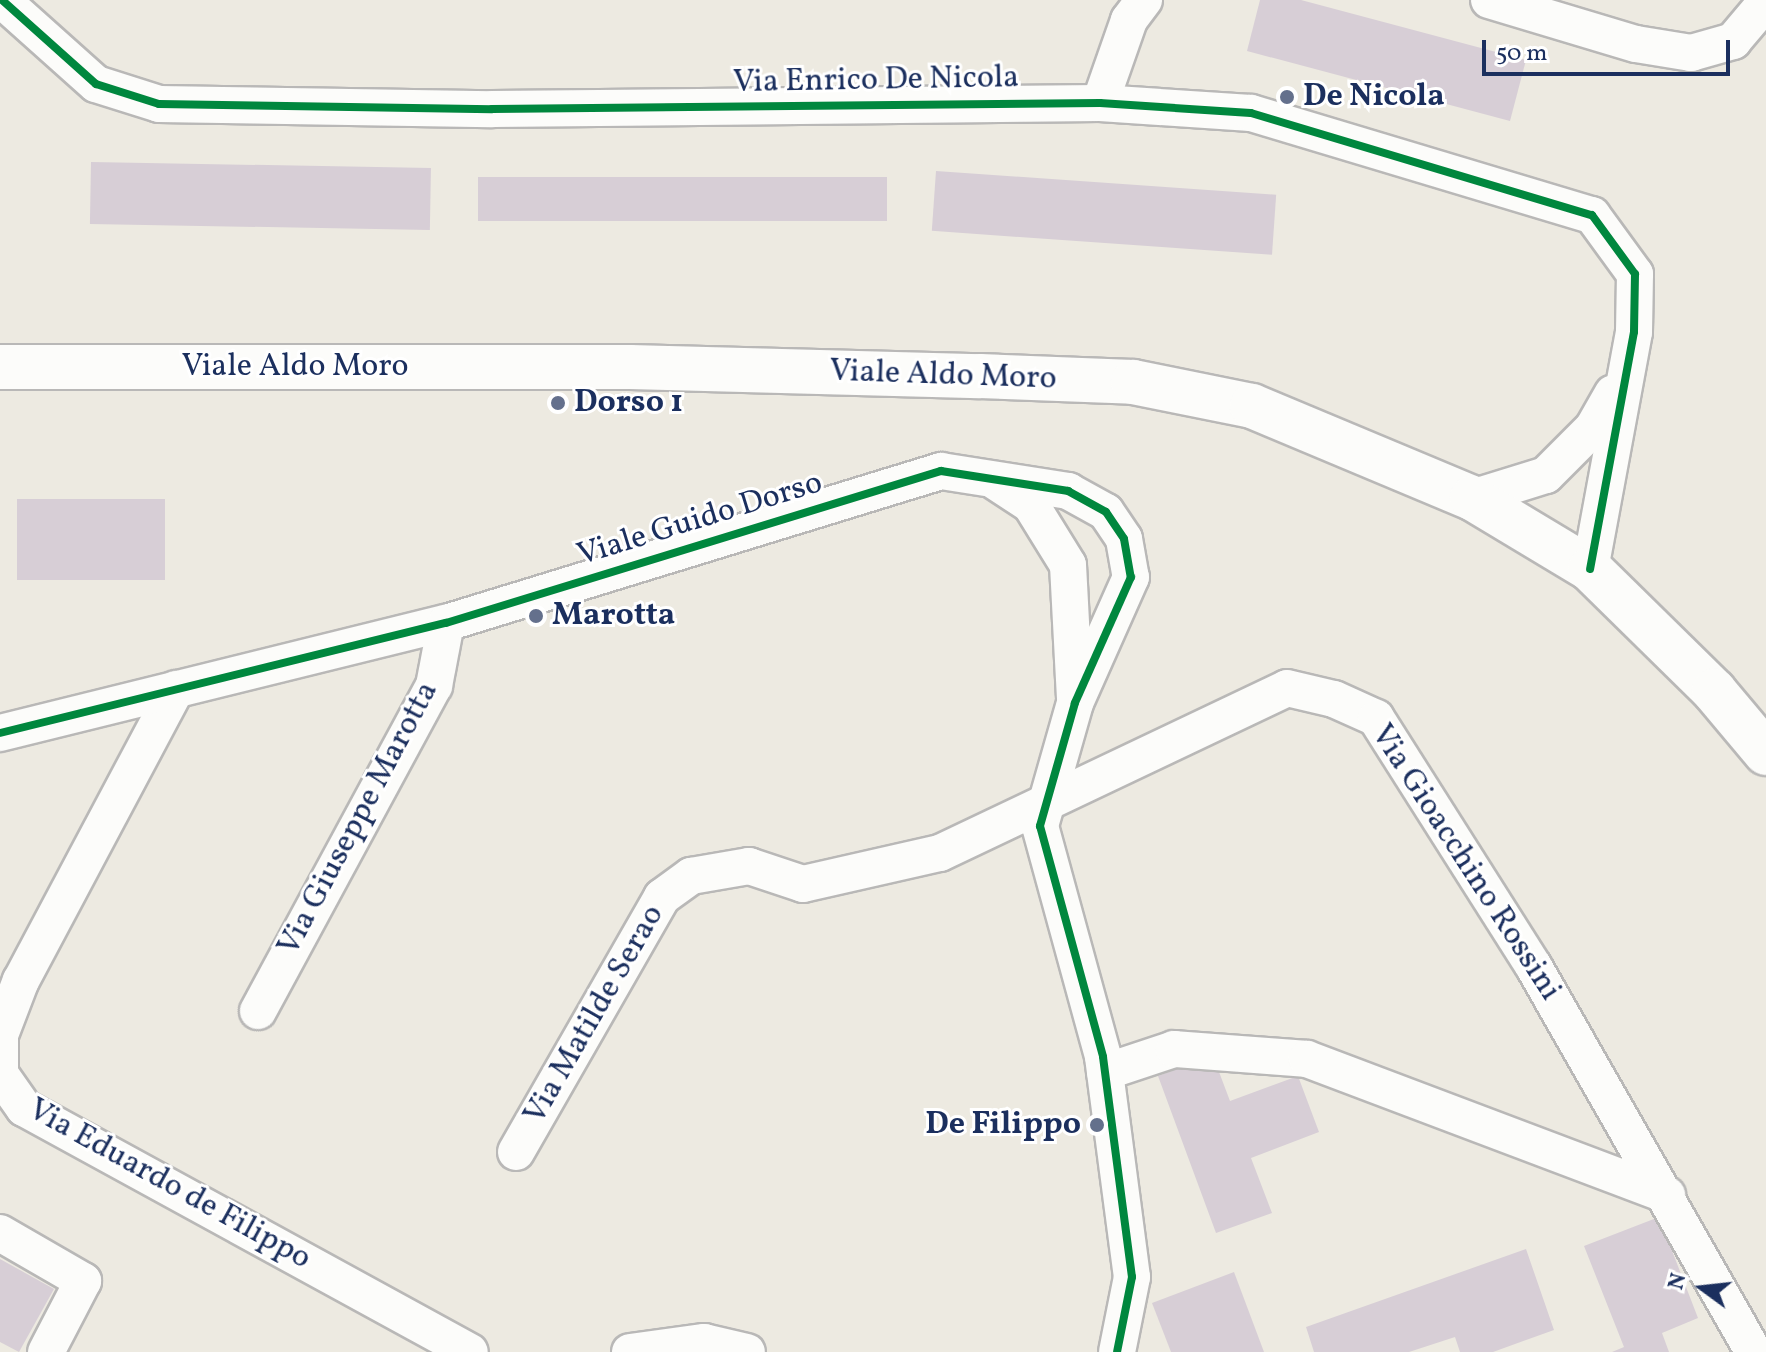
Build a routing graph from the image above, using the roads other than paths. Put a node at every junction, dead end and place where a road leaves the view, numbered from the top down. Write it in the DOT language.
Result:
graph roads {
  1 [pos="2,0"];
  2 [pos="1144,0"];
  3 [pos="1489,0"];
  4 [pos="1766,2"];
  5 [pos="1100,103"];
  6 [pos="0,367"];
  7 [pos="1622,378"];
  8 [pos="992,479"];
  9 [pos="1472,498"];
  10 [pos="1590,569"];
  11 [pos="446,623"];
  12 [pos="176,689"];
  13 [pos="1075,703"];
  14 [pos="0,733"];
  15 [pos="1766,753"];
  16 [pos="1045,804"];
  17 [pos="258,1011"];
  18 [pos="1105,1072"];
  19 [pos="516,1152"];
  20 [pos="1667,1195"];
  21 [pos="0,1233"];
  22 [pos="46,1352"];
  23 [pos="470,1352"];
  24 [pos="630,1352"];
  25 [pos="747,1352"];
  26 [pos="1117,1352"];
  27 [pos="1754,1352"];
  1 -- 5 [label="street, Via Enrico De Nicola"];
  2 -- 5 [label="street"];
  3 -- 4 [label="street"];
  5 -- 7 [label="street, Via Enrico De Nicola"];
  6 -- 9 [label="street, Viale Aldo Moro"];
  7 -- 9 [label="street"];
  7 -- 10 [label="street"];
  8 -- 11 [label="street, Viale Guido Dorso"];
  8 -- 13 [label="street, Viale Guido Dorso"];
  8 -- 13 [label="street, Viale Guido Dorso"];
  9 -- 10 [label="street, Viale Aldo Moro"];
  10 -- 15 [label="street, Viale Aldo Moro"];
  11 -- 12 [label="street, Viale Guido Dorso"];
  11 -- 17 [label="street, Via Giuseppe Marotta"];
  12 -- 14 [label="street, Viale Guido Dorso"];
  12 -- 23 [label="street, Via Eduardo de Filippo"];
  13 -- 16 [label="street, Viale Guido Dorso"];
  16 -- 18 [label="street, Viale Guido Dorso"];
  16 -- 19 [label="street, Via Matilde Serao"];
  16 -- 20 [label="street, Via Gioacchino Rossini"];
  18 -- 20 [label="street"];
  18 -- 26 [label="street, Viale Guido Dorso"];
  20 -- 27 [label="street, Via Gioacchino Rossini"];
  21 -- 22 [label="street"];
  24 -- 25 [label="street"];
}
